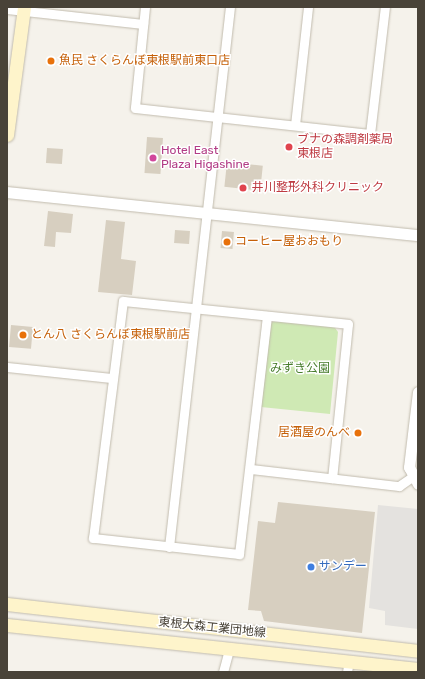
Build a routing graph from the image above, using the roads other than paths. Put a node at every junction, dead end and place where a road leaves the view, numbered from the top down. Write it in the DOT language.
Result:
graph roads {
  1 [pos="145,7"];
  2 [pos="230,7"];
  3 [pos="308,7"];
  4 [pos="385,7"];
  5 [pos="7,9"];
  6 [pos="24,9"];
  7 [pos="143,24"];
  8 [pos="217,119"];
  9 [pos="294,125"];
  10 [pos="7,135"];
  11 [pos="7,192"];
  12 [pos="207,214"];
  13 [pos="418,235"];
  14 [pos="197,309"];
  15 [pos="267,316"];
  16 [pos="7,367"];
  17 [pos="111,378"];
  18 [pos="418,392"];
  19 [pos="251,469"];
  20 [pos="332,478"];
  21 [pos="415,481"];
  22 [pos="170,547"];
  23 [pos="7,604"];
  24 [pos="7,625"];
  25 [pos="229,649"];
  26 [pos="418,651"];
  27 [pos="348,667"];
  28 [pos="418,669"];
  29 [pos="223,672"];
  1 -- 7 [label="street"];
  2 -- 8 [label="street"];
  3 -- 9 [label="street"];
  4 -- 9 [label="street"];
  5 -- 6 [label="street"];
  6 -- 7 [label="street"];
  6 -- 10 [label="main road"];
  7 -- 8 [label="street"];
  8 -- 9 [label="street"];
  8 -- 12 [label="street"];
  11 -- 12 [label="street"];
  12 -- 13 [label="street"];
  12 -- 14 [label="street"];
  14 -- 15 [label="street"];
  14 -- 17 [label="street"];
  14 -- 22 [label="street"];
  15 -- 19 [label="street"];
  15 -- 20 [label="street"];
  16 -- 17 [label="street"];
  17 -- 22 [label="street"];
  18 -- 21 [label="street"];
  19 -- 20 [label="street"];
  19 -- 22 [label="street"];
  20 -- 21 [label="street"];
  23 -- 26 [label="main road, 東根大森工業団地線"];
  24 -- 25 [label="main road, 東根大森工業団地線"];
  25 -- 27 [label="main road, 東根大森工業団地線"];
  25 -- 29 [label="street"];
  27 -- 28 [label="main road, 東根大森工業団地線"];
}
